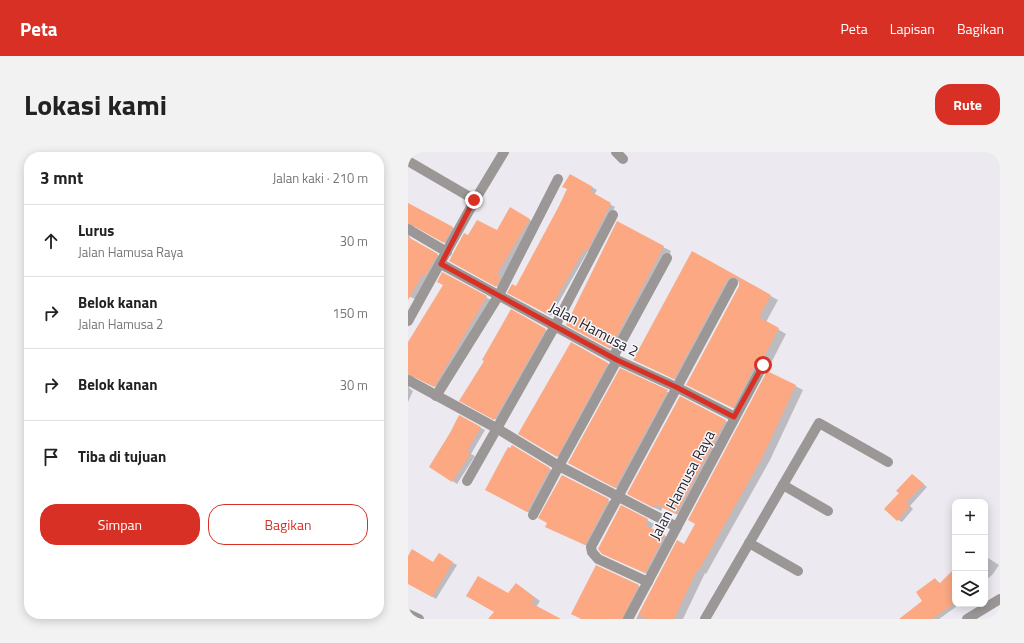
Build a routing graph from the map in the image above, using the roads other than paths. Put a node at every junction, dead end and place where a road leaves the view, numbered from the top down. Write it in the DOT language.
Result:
graph roads {
  1 [pos="504,152"];
  2 [pos="408,161"];
  3 [pos="558,178"];
  4 [pos="474,200"];
  5 [pos="612,215"];
  6 [pos="408,229"];
  7 [pos="447,252"];
  8 [pos="667,258"];
  9 [pos="441,264"];
  10 [pos="733,282"];
  11 [pos="499,295"];
  12 [pos="410,310"];
  13 [pos="408,322"];
  14 [pos="555,326"];
  15 [pos="615,359"];
  16 [pos="763,365"];
  17 [pos="408,380"];
  18 [pos="676,387"];
  19 [pos="436,396"];
  20 [pos="734,417"];
  21 [pos="498,429"];
  22 [pos="888,462"];
  23 [pos="559,466"];
  24 [pos="468,481"];
  25 [pos="783,485"];
  26 [pos="617,496"];
  27 [pos="828,511"];
  28 [pos="533,515"];
  29 [pos="677,527"];
  30 [pos="749,543"];
  31 [pos="798,571"];
  32 [pos="648,582"];
  33 [pos="1000,599"];
  34 [pos="408,614"];
  35 [pos="419,619"];
  36 [pos="628,619"];
  37 [pos="705,619"];
  38 [pos="967,619"];
  1 -- 4 [label="street"];
  2 -- 4 [label="street"];
  3 -- 11 [label="street"];
  4 -- 7 [label="street"];
  5 -- 14 [label="street"];
  6 -- 7 [label="street"];
  7 -- 9 [label="street"];
  8 -- 15 [label="street"];
  9 -- 11 [label="street, Jalan Hamusa 2"];
  9 -- 12 [label="street"];
  10 -- 18 [label="street"];
  11 -- 14 [label="street, Jalan Hamusa 2"];
  11 -- 19 [label="street"];
  12 -- 13 [label="street"];
  14 -- 15 [label="street, Jalan Hamusa 2"];
  14 -- 21 [label="street"];
  15 -- 18 [label="street, Jalan Hamusa 2"];
  15 -- 23 [label="street"];
  16 -- 20 [label="street, Jalan Hamusa Raya"];
  17 -- 19 [label="street"];
  18 -- 20 [label="street, Jalan Hamusa 2"];
  18 -- 26 [label="street"];
  19 -- 21 [label="street"];
  20 -- 29 [label="street, Jalan Hamusa Raya"];
  21 -- 23 [label="street"];
  21 -- 24 [label="street"];
  22 -- 25 [label="street"];
  23 -- 26 [label="street"];
  23 -- 28 [label="street"];
  25 -- 27 [label="street"];
  25 -- 30 [label="street"];
  26 -- 29 [label="street"];
  26 -- 32 [label="street"];
  29 -- 32 [label="street, Jalan Hamusa Raya"];
  30 -- 31 [label="street"];
  30 -- 37 [label="street"];
  32 -- 36 [label="street, Jalan Hamusa Raya"];
  33 -- 38 [label="street"];
  34 -- 35 [label="street"];
}
